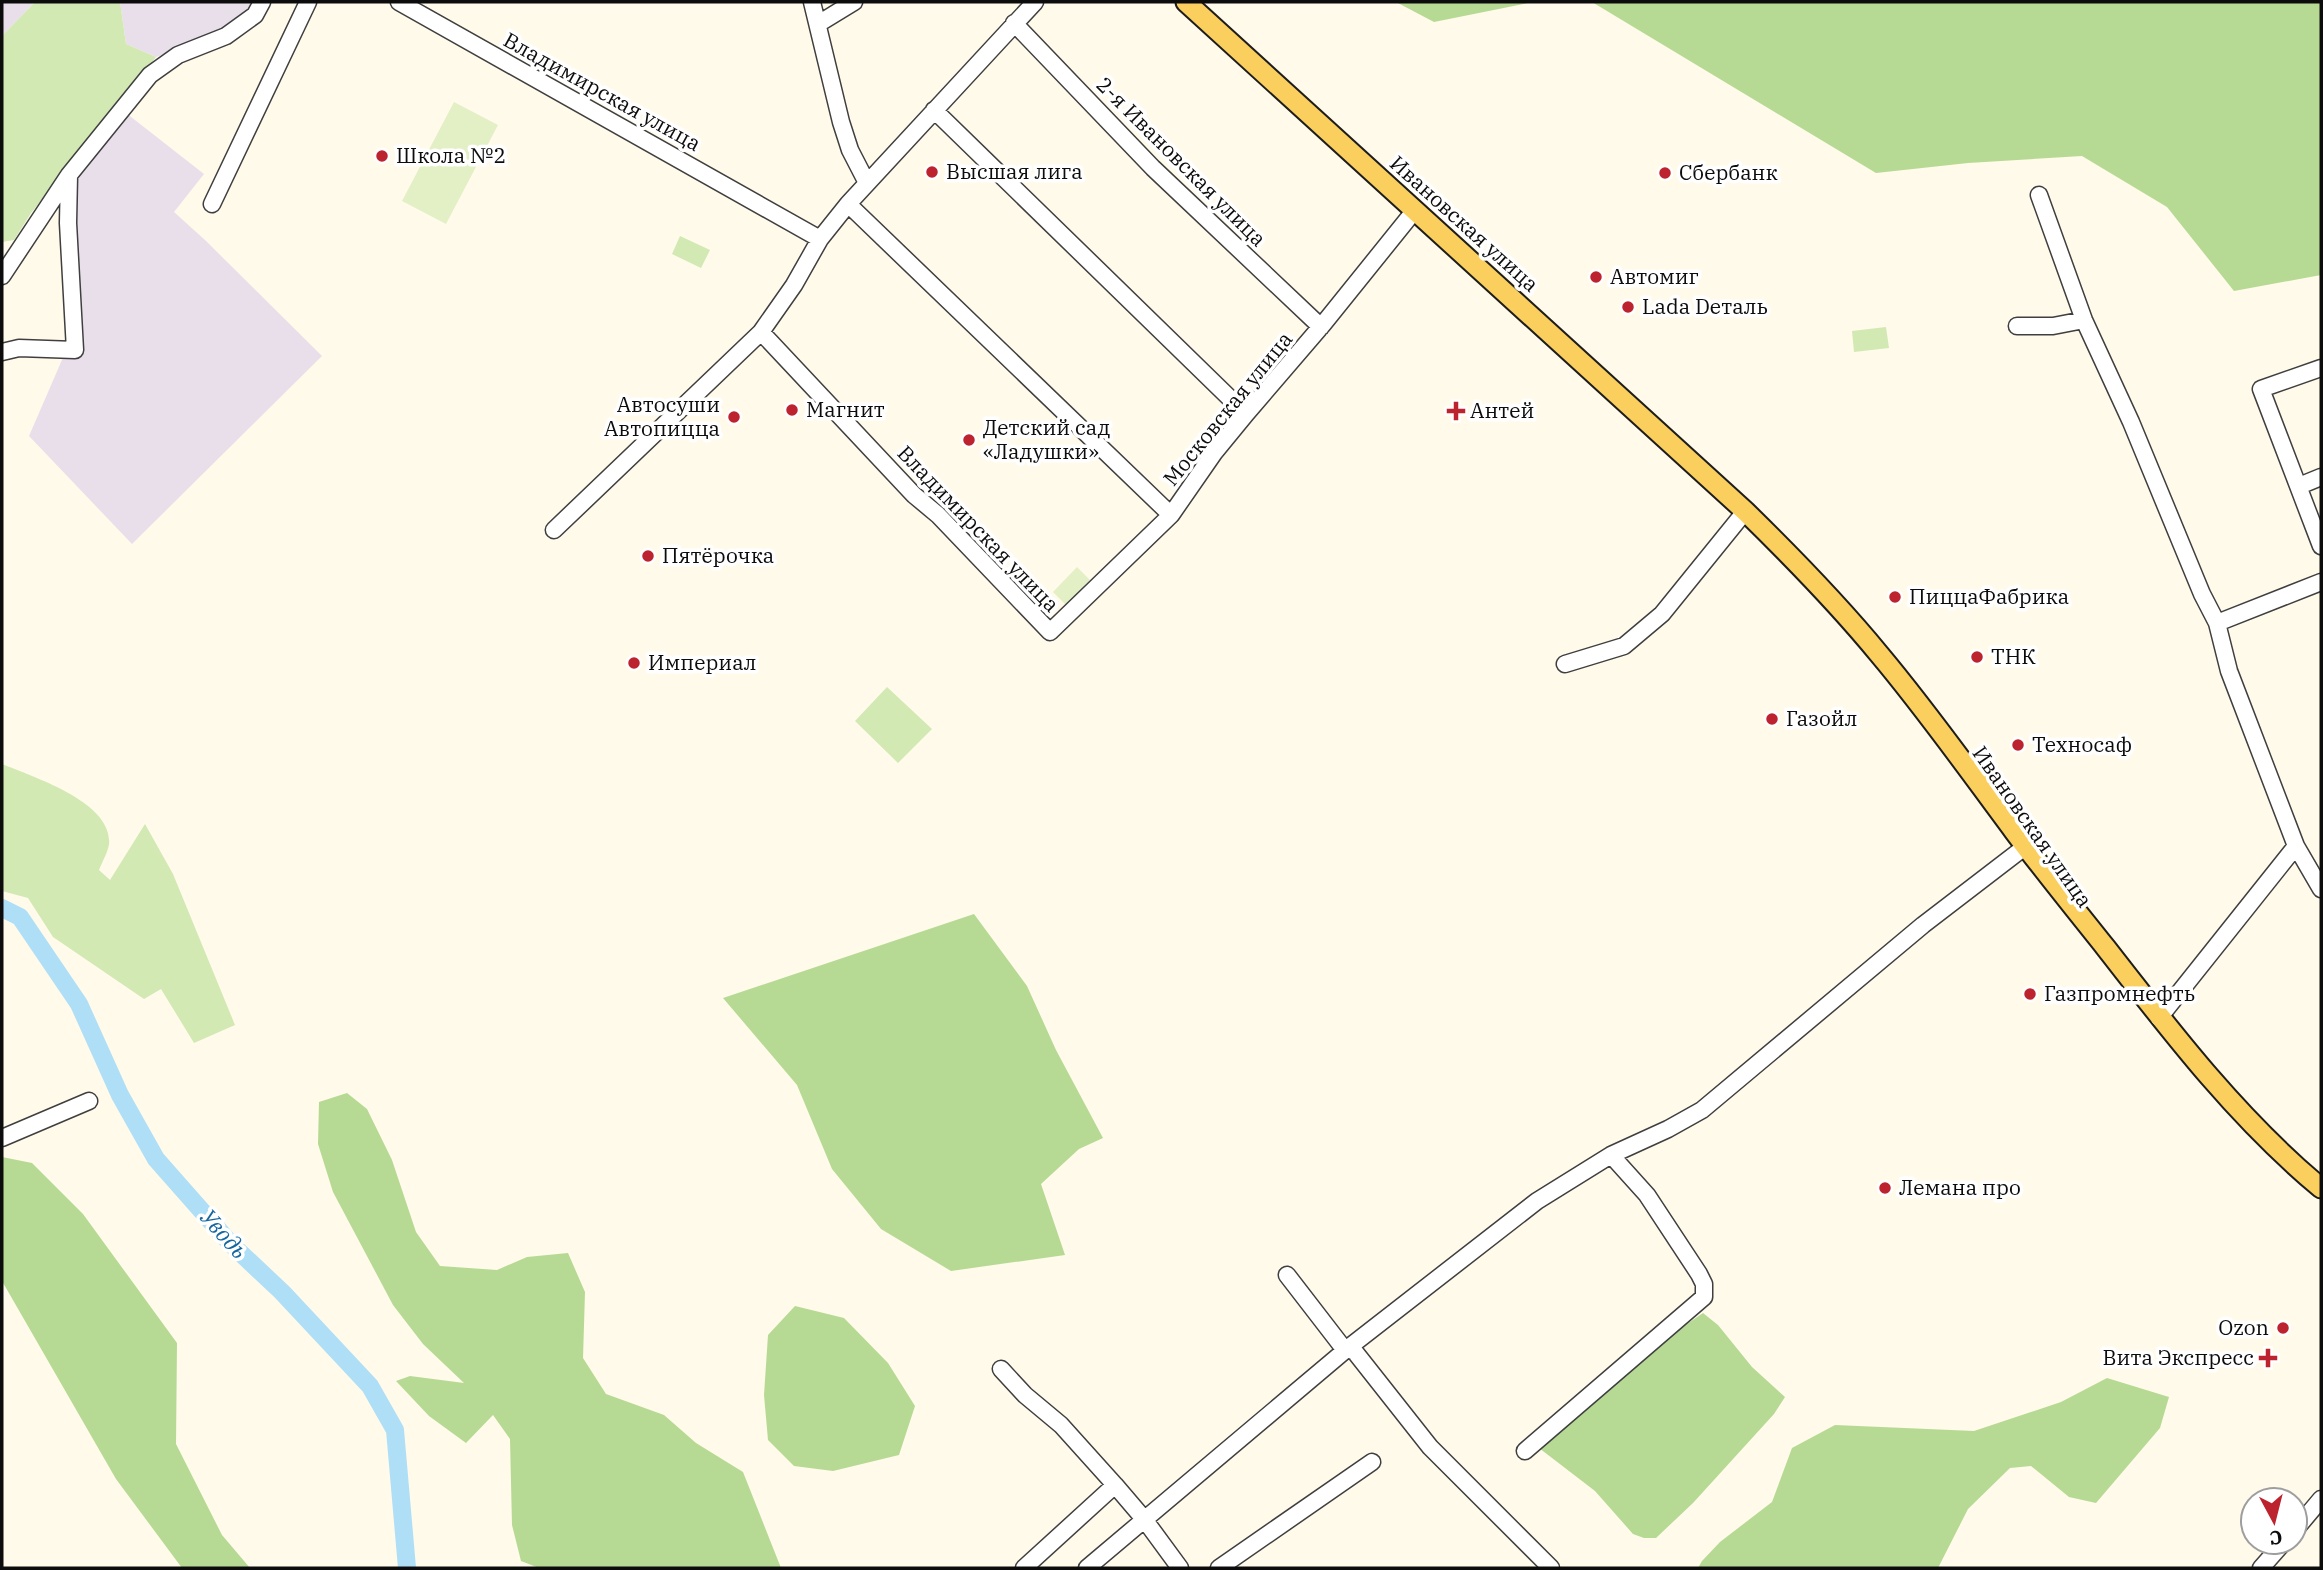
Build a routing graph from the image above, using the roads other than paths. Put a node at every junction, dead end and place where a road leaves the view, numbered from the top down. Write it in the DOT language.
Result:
graph roads {
  1 [pos="262,2"];
  2 [pos="308,2"];
  3 [pos="399,2"];
  4 [pos="812,2"];
  5 [pos="854,2"];
  6 [pos="1035,2"];
  7 [pos="1186,2"];
  8 [pos="1014,23"];
  9 [pos="818,24"];
  10 [pos="934,110"];
  11 [pos="69,176"];
  12 [pos="867,183"];
  13 [pos="2039,195"];
  14 [pos="212,204"];
  15 [pos="848,204"];
  16 [pos="1415,210"];
  17 [pos="820,239"];
  18 [pos="2,276"];
  19 [pos="2084,320"];
  20 [pos="2017,326"];
  21 [pos="1321,327"];
  22 [pos="761,332"];
  23 [pos="2,352"];
  24 [pos="2321,368"];
  25 [pos="1245,414"];
  26 [pos="2321,477"];
  27 [pos="1711,482"];
  28 [pos="2299,486"];
  29 [pos="1743,514"];
  30 [pos="1171,515"];
  31 [pos="554,530"];
  32 [pos="2321,546"];
  33 [pos="2321,582"];
  34 [pos="2217,623"];
  35 [pos="1565,664"];
  36 [pos="2297,846"];
  37 [pos="2022,849"];
  38 [pos="2321,889"];
  39 [pos="2160,1018"];
  40 [pos="89,1101"];
  41 [pos="2,1138"];
  42 [pos="1611,1155"];
  43 [pos="2321,1188"];
  44 [pos="2321,1194"];
  45 [pos="1287,1275"];
  46 [pos="1348,1348"];
  47 [pos="1001,1369"];
  48 [pos="1525,1451"];
  49 [pos="1372,1462"];
  50 [pos="1115,1485"];
  51 [pos="2321,1499"];
  52 [pos="2309,1513"];
  53 [pos="1144,1519"];
  54 [pos="1024,1568"];
  55 [pos="1087,1568"];
  56 [pos="1180,1568"];
  57 [pos="1219,1568"];
  58 [pos="1551,1568"];
  1 -- 11 [label="street"];
  2 -- 14 [label="street"];
  3 -- 17 [label="street, Владимирская улица"];
  4 -- 9 [label="street"];
  5 -- 9 [label="street"];
  6 -- 8 [label="street"];
  7 -- 16 [label="main road, Ивановская улица"];
  8 -- 10 [label="street"];
  8 -- 21 [label="street, 2-я Ивановская улица"];
  9 -- 12 [label="street"];
  10 -- 12 [label="street"];
  10 -- 25 [label="street"];
  11 -- 18 [label="street"];
  11 -- 23 [label="street"];
  12 -- 15 [label="street"];
  13 -- 19 [label="street"];
  15 -- 17 [label="street"];
  15 -- 30 [label="street, Московская улица"];
  16 -- 21 [label="street, Московская улица"];
  16 -- 27 [label="main road, Ивановская улица"];
  17 -- 22 [label="street"];
  19 -- 20 [label="street"];
  19 -- 34 [label="street"];
  21 -- 25 [label="street, Московская улица"];
  22 -- 30 [label="street, Владимирская улица"];
  22 -- 31 [label="street"];
  24 -- 28 [label="street"];
  25 -- 30 [label="street, Московская улица"];
  26 -- 28 [label="street"];
  27 -- 29 [label="main road, Ивановская улица"];
  27 -- 37 [label="main road, Ивановская улица"];
  28 -- 32 [label="street"];
  29 -- 35 [label="street"];
  29 -- 37 [label="main road, Ивановская улица"];
  33 -- 34 [label="street"];
  34 -- 36 [label="street"];
  36 -- 38 [label="street"];
  36 -- 39 [label="street"];
  37 -- 39 [label="main road, Ивановская улица"];
  37 -- 42 [label="street"];
  37 -- 44 [label="main road, Ивановская улица"];
  39 -- 43 [label="main road, Ивановская улица"];
  40 -- 41 [label="street"];
  42 -- 46 [label="street"];
  42 -- 48 [label="street"];
  45 -- 46 [label="street"];
  46 -- 53 [label="street"];
  46 -- 58 [label="street"];
  47 -- 50 [label="street"];
  49 -- 57 [label="street"];
  50 -- 53 [label="street"];
  50 -- 54 [label="street"];
  51 -- 52 [label="street"];
  53 -- 55 [label="street"];
  53 -- 56 [label="street"];
}
